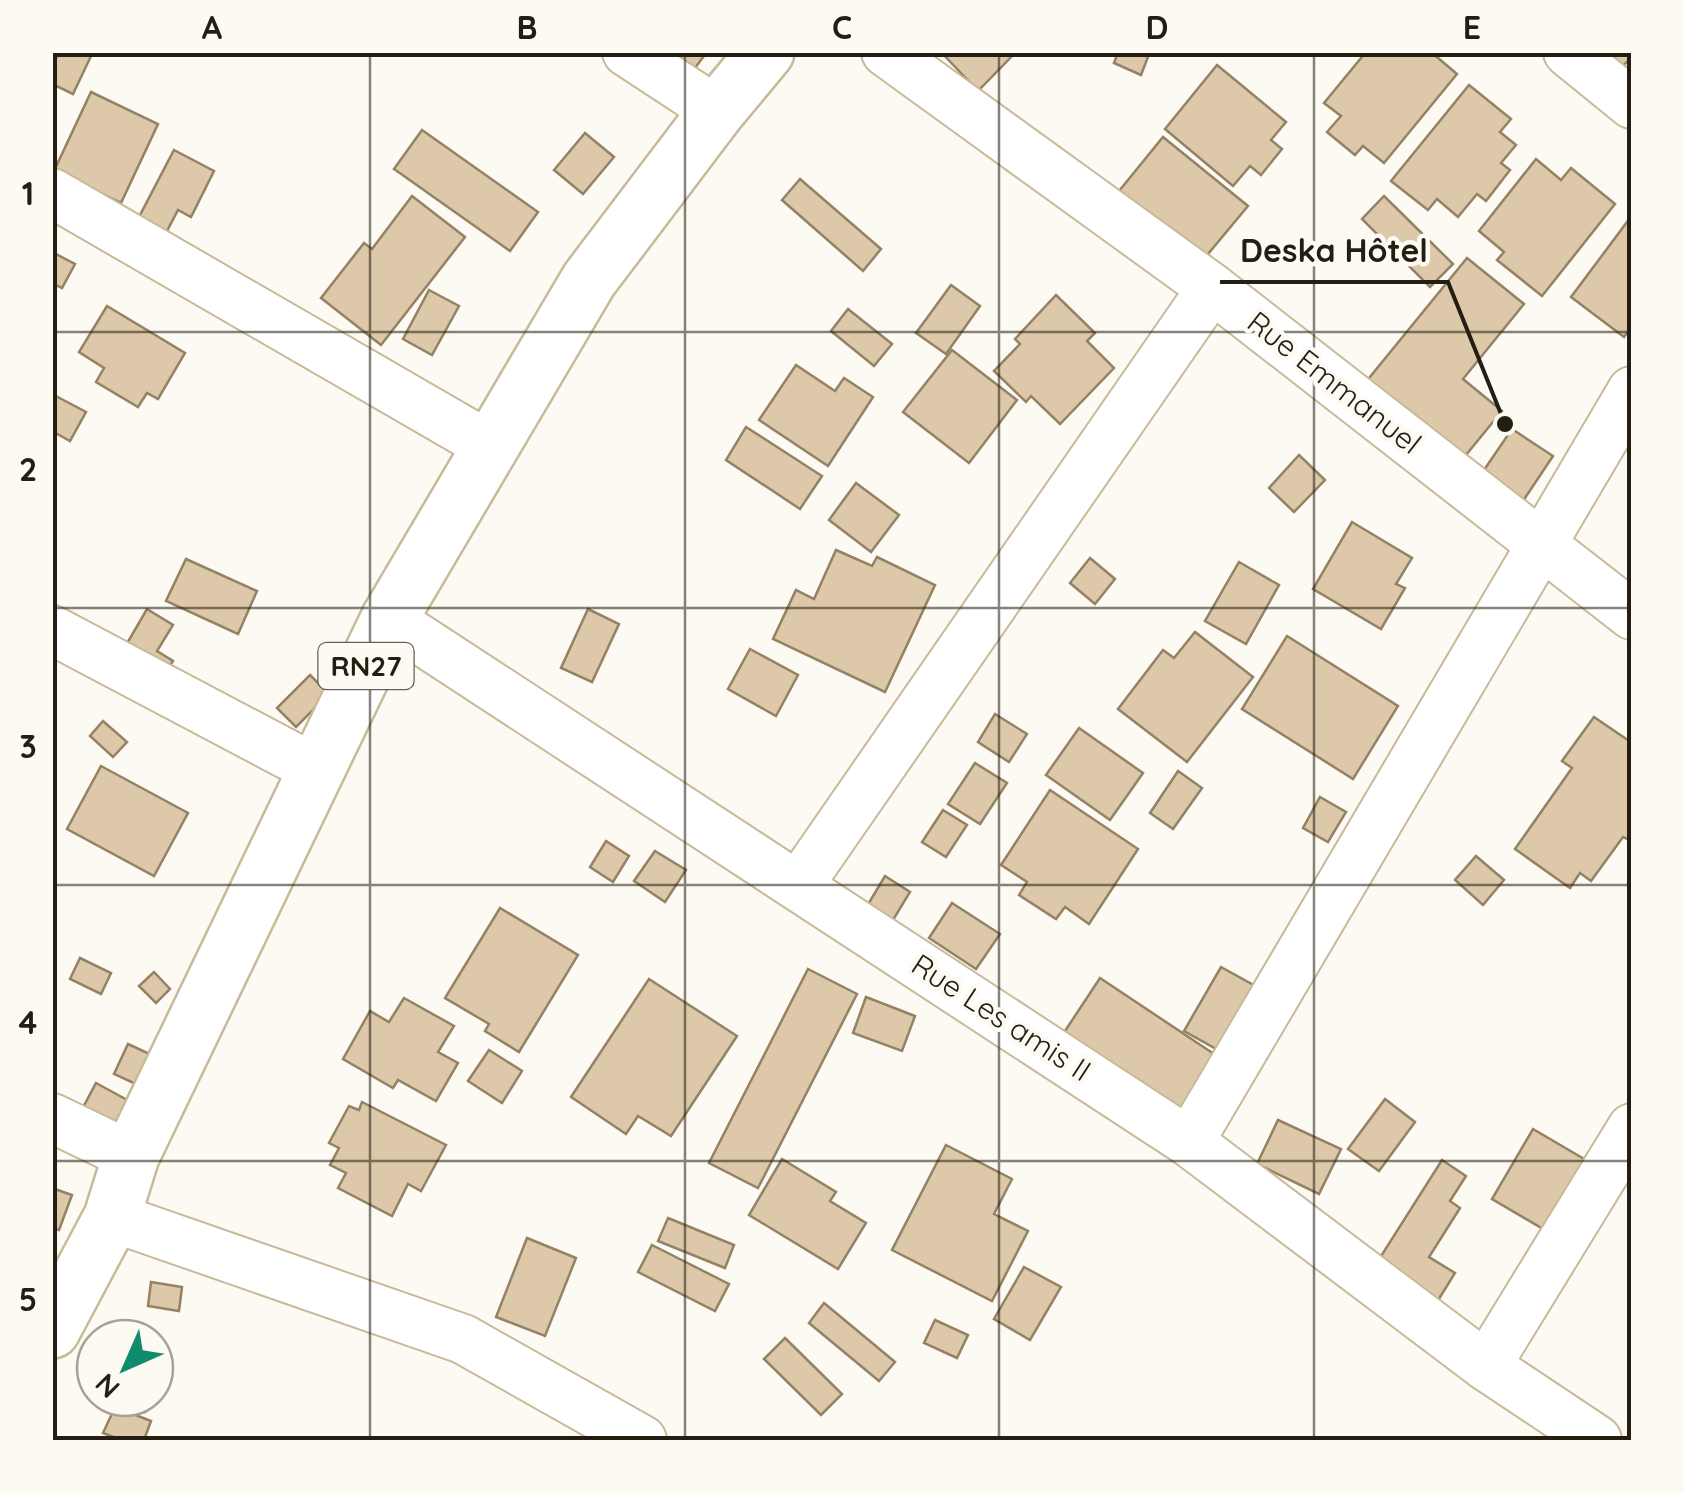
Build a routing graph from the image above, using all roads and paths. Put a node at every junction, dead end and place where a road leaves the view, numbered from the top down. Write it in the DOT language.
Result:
graph roads {
  1 [pos="626,52"];
  2 [pos="766,52"];
  3 [pos="886,52"];
  4 [pos="1568,52"];
  5 [pos="1632,104"];
  6 [pos="717,110"];
  7 [pos="52,193"];
  8 [pos="1212,288"];
  9 [pos="1632,391"];
  10 [pos="493,448"];
  11 [pos="1539,544"];
  12 [pos="1632,615"];
  13 [pos="389,619"];
  14 [pos="52,630"];
  15 [pos="315,768"];
  16 [pos="798,886"];
  17 [pos="52,1118"];
  18 [pos="1632,1128"];
  19 [pos="1189,1142"];
  20 [pos="131,1156"];
  21 [pos="112,1217"];
  22 [pos="52,1330"];
  23 [pos="1486,1366"];
  24 [pos="642,1440"];
  25 [pos="1596,1440"];
  1 -- 6 [label="street"];
  2 -- 6 [label="main road, RN27"];
  3 -- 8 [label="street, Rue Emmanuel"];
  4 -- 5 [label="street"];
  6 -- 10 [label="main road, RN27"];
  7 -- 10 [label="street"];
  8 -- 11 [label="street, Rue Emmanuel"];
  8 -- 16 [label="street"];
  9 -- 11 [label="street"];
  10 -- 13 [label="main road, RN27"];
  11 -- 12 [label="street, Rue Emmanuel"];
  11 -- 19 [label="street"];
  13 -- 15 [label="main road, RN27"];
  13 -- 16 [label="street, Rue Les amis II"];
  14 -- 15 [label="street"];
  15 -- 20 [label="main road, RN27"];
  16 -- 19 [label="street, Rue Les amis II"];
  17 -- 20 [label="street"];
  18 -- 23 [label="street"];
  19 -- 23 [label="street, Rue Les amis II"];
  20 -- 21 [label="main road, RN27"];
  21 -- 22 [label="main road, RN27"];
  21 -- 24 [label="street"];
  23 -- 25 [label="street, Rue Les amis II"];
}
